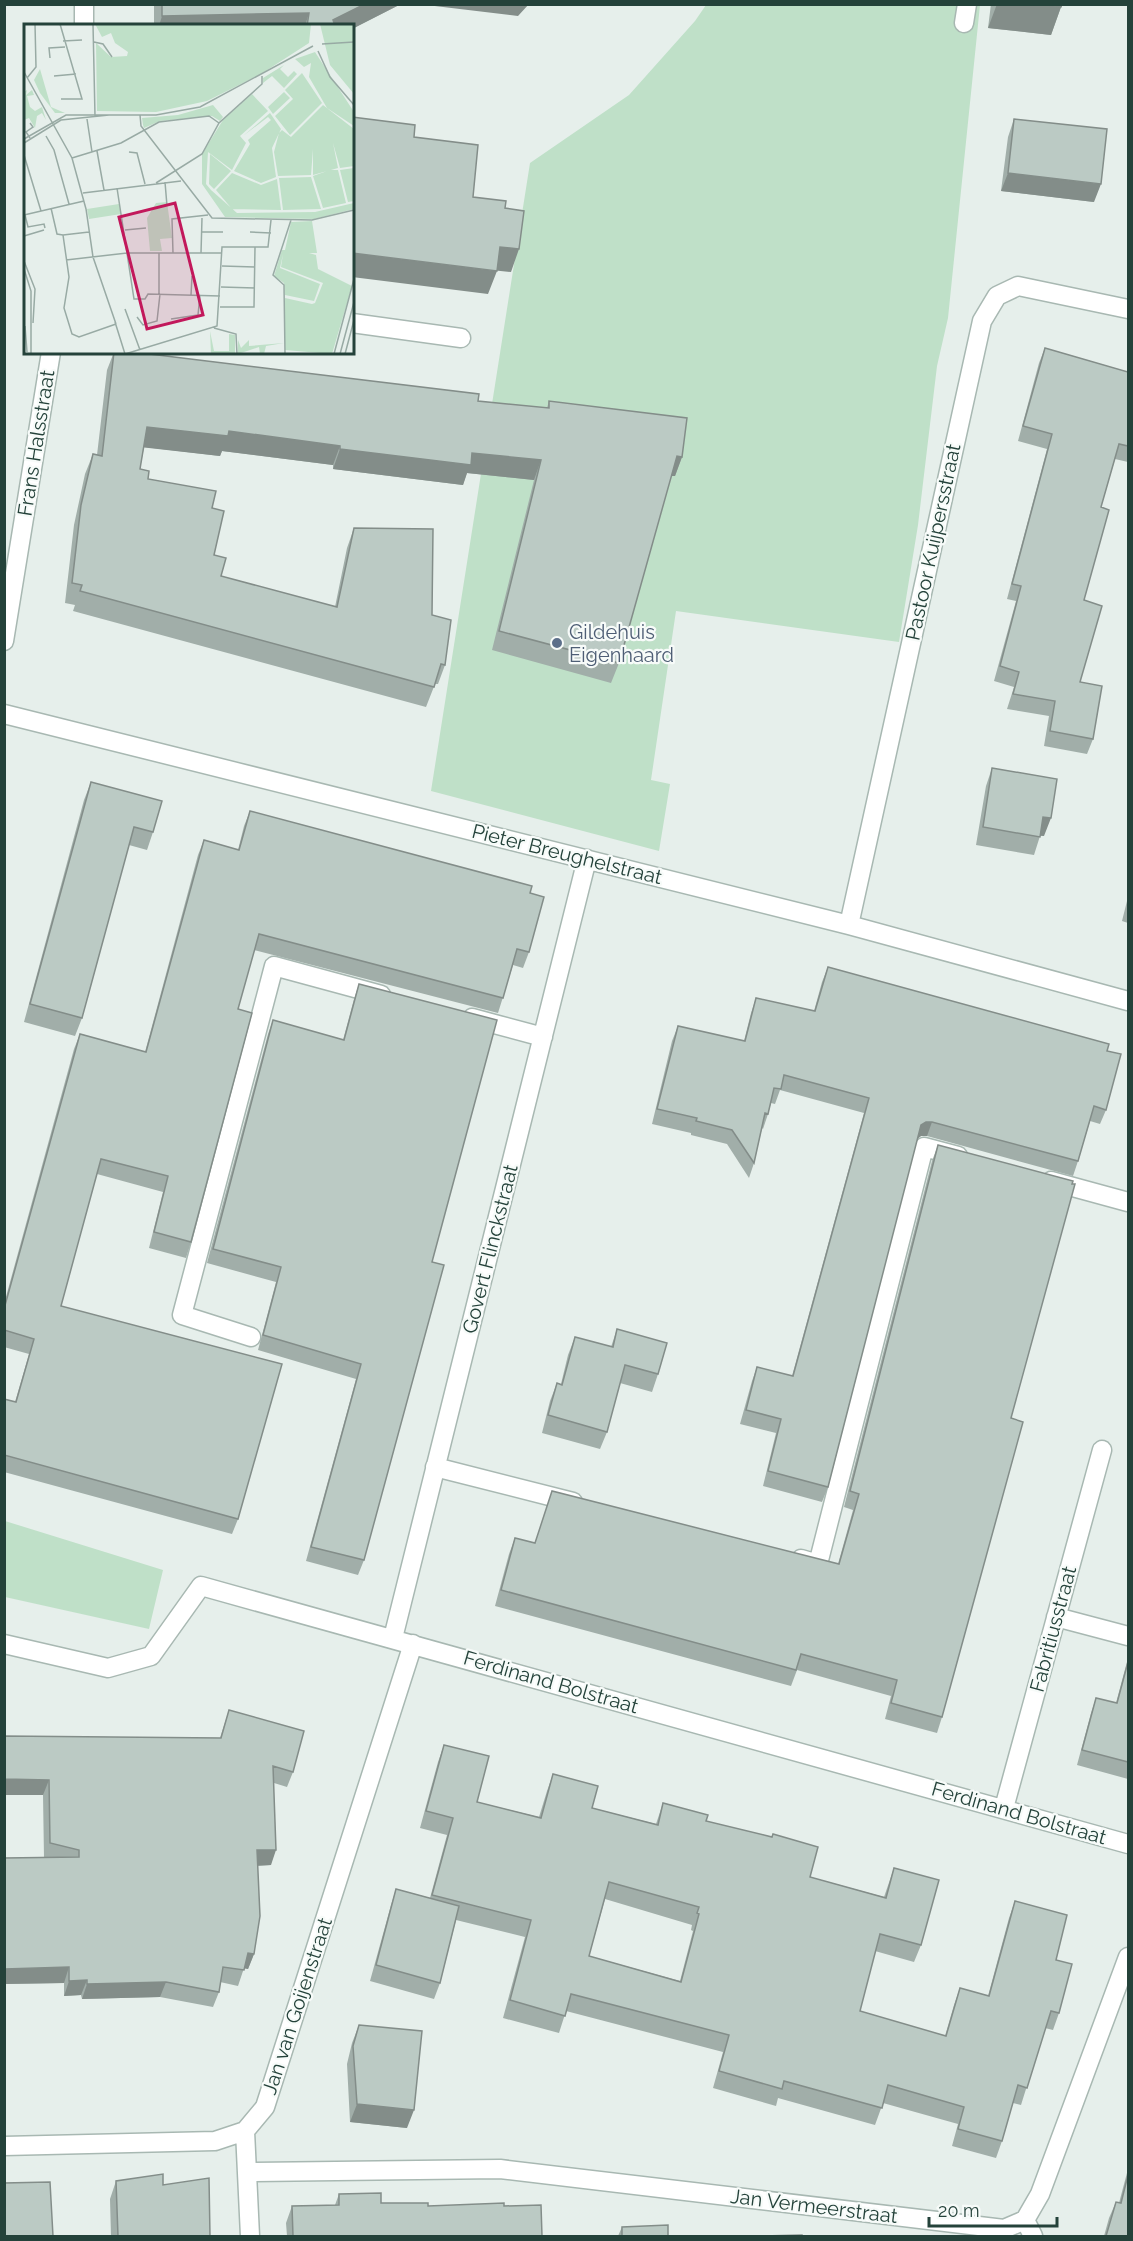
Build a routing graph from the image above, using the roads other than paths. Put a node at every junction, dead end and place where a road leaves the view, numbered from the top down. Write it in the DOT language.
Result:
graph roads {
  1 [pos="84,4"];
  2 [pos="967,4"];
  3 [pos="964,23"];
  4 [pos="84,24"];
  5 [pos="1128,309"];
  6 [pos="354,323"];
  7 [pos="461,338"];
  8 [pos="51,354"];
  9 [pos="4,641"];
  10 [pos="4,714"];
  11 [pos="587,859"];
  12 [pos="849,925"];
  13 [pos="397,999"];
  14 [pos="1128,1001"];
  15 [pos="453,1014"];
  16 [pos="543,1037"];
  17 [pos="970,1159"];
  18 [pos="1038,1178"];
  19 [pos="1128,1202"];
  20 [pos="251,1337"];
  21 [pos="1102,1450"];
  22 [pos="435,1467"];
  23 [pos="586,1505"];
  24 [pos="783,1555"];
  25 [pos="1056,1617"];
  26 [pos="1128,1636"];
  27 [pos="393,1638"];
  28 [pos="4,1644"];
  29 [pos="413,1644"];
  30 [pos="1004,1808"];
  31 [pos="1128,1844"];
  32 [pos="1128,1957"];
  33 [pos="245,2132"];
  34 [pos="4,2146"];
  35 [pos="248,2172"];
  36 [pos="1024,2220"];
  37 [pos="250,2236"];
  38 [pos="1033,2236"];
  1 -- 4 [label="street"];
  2 -- 3 [label="street"];
  5 -- 12 [label="street, Pastoor Kuijpersstraat"];
  6 -- 7 [label="street"];
  8 -- 9 [label="street, Frans Halsstraat"];
  10 -- 11 [label="street, Pieter Breughelstraat"];
  11 -- 12 [label="street, Pieter Breughelstraat"];
  11 -- 16 [label="street, Govert Flinckstraat"];
  12 -- 14 [label="street, Pieter Breughelstraat"];
  13 -- 20 [label="street"];
  15 -- 16 [label="street"];
  16 -- 22 [label="street, Govert Flinckstraat"];
  17 -- 24 [label="street"];
  18 -- 19 [label="street"];
  21 -- 25 [label="street, Fabritiusstraat"];
  22 -- 23 [label="street"];
  22 -- 27 [label="street, Govert Flinckstraat"];
  25 -- 26 [label="street"];
  25 -- 30 [label="street, Fabritiusstraat"];
  27 -- 28 [label="street, Ferdinand Bolstraat"];
  27 -- 29 [label="street, Ferdinand Bolstraat"];
  29 -- 30 [label="street, Ferdinand Bolstraat"];
  29 -- 33 [label="street, Jan van Goijenstraat"];
  30 -- 31 [label="street, Ferdinand Bolstraat"];
  32 -- 36 [label="street"];
  33 -- 34 [label="street"];
  33 -- 35 [label="street"];
  35 -- 36 [label="street, Jan Vermeerstraat"];
  35 -- 37 [label="street"];
  36 -- 38 [label="street"];
}
